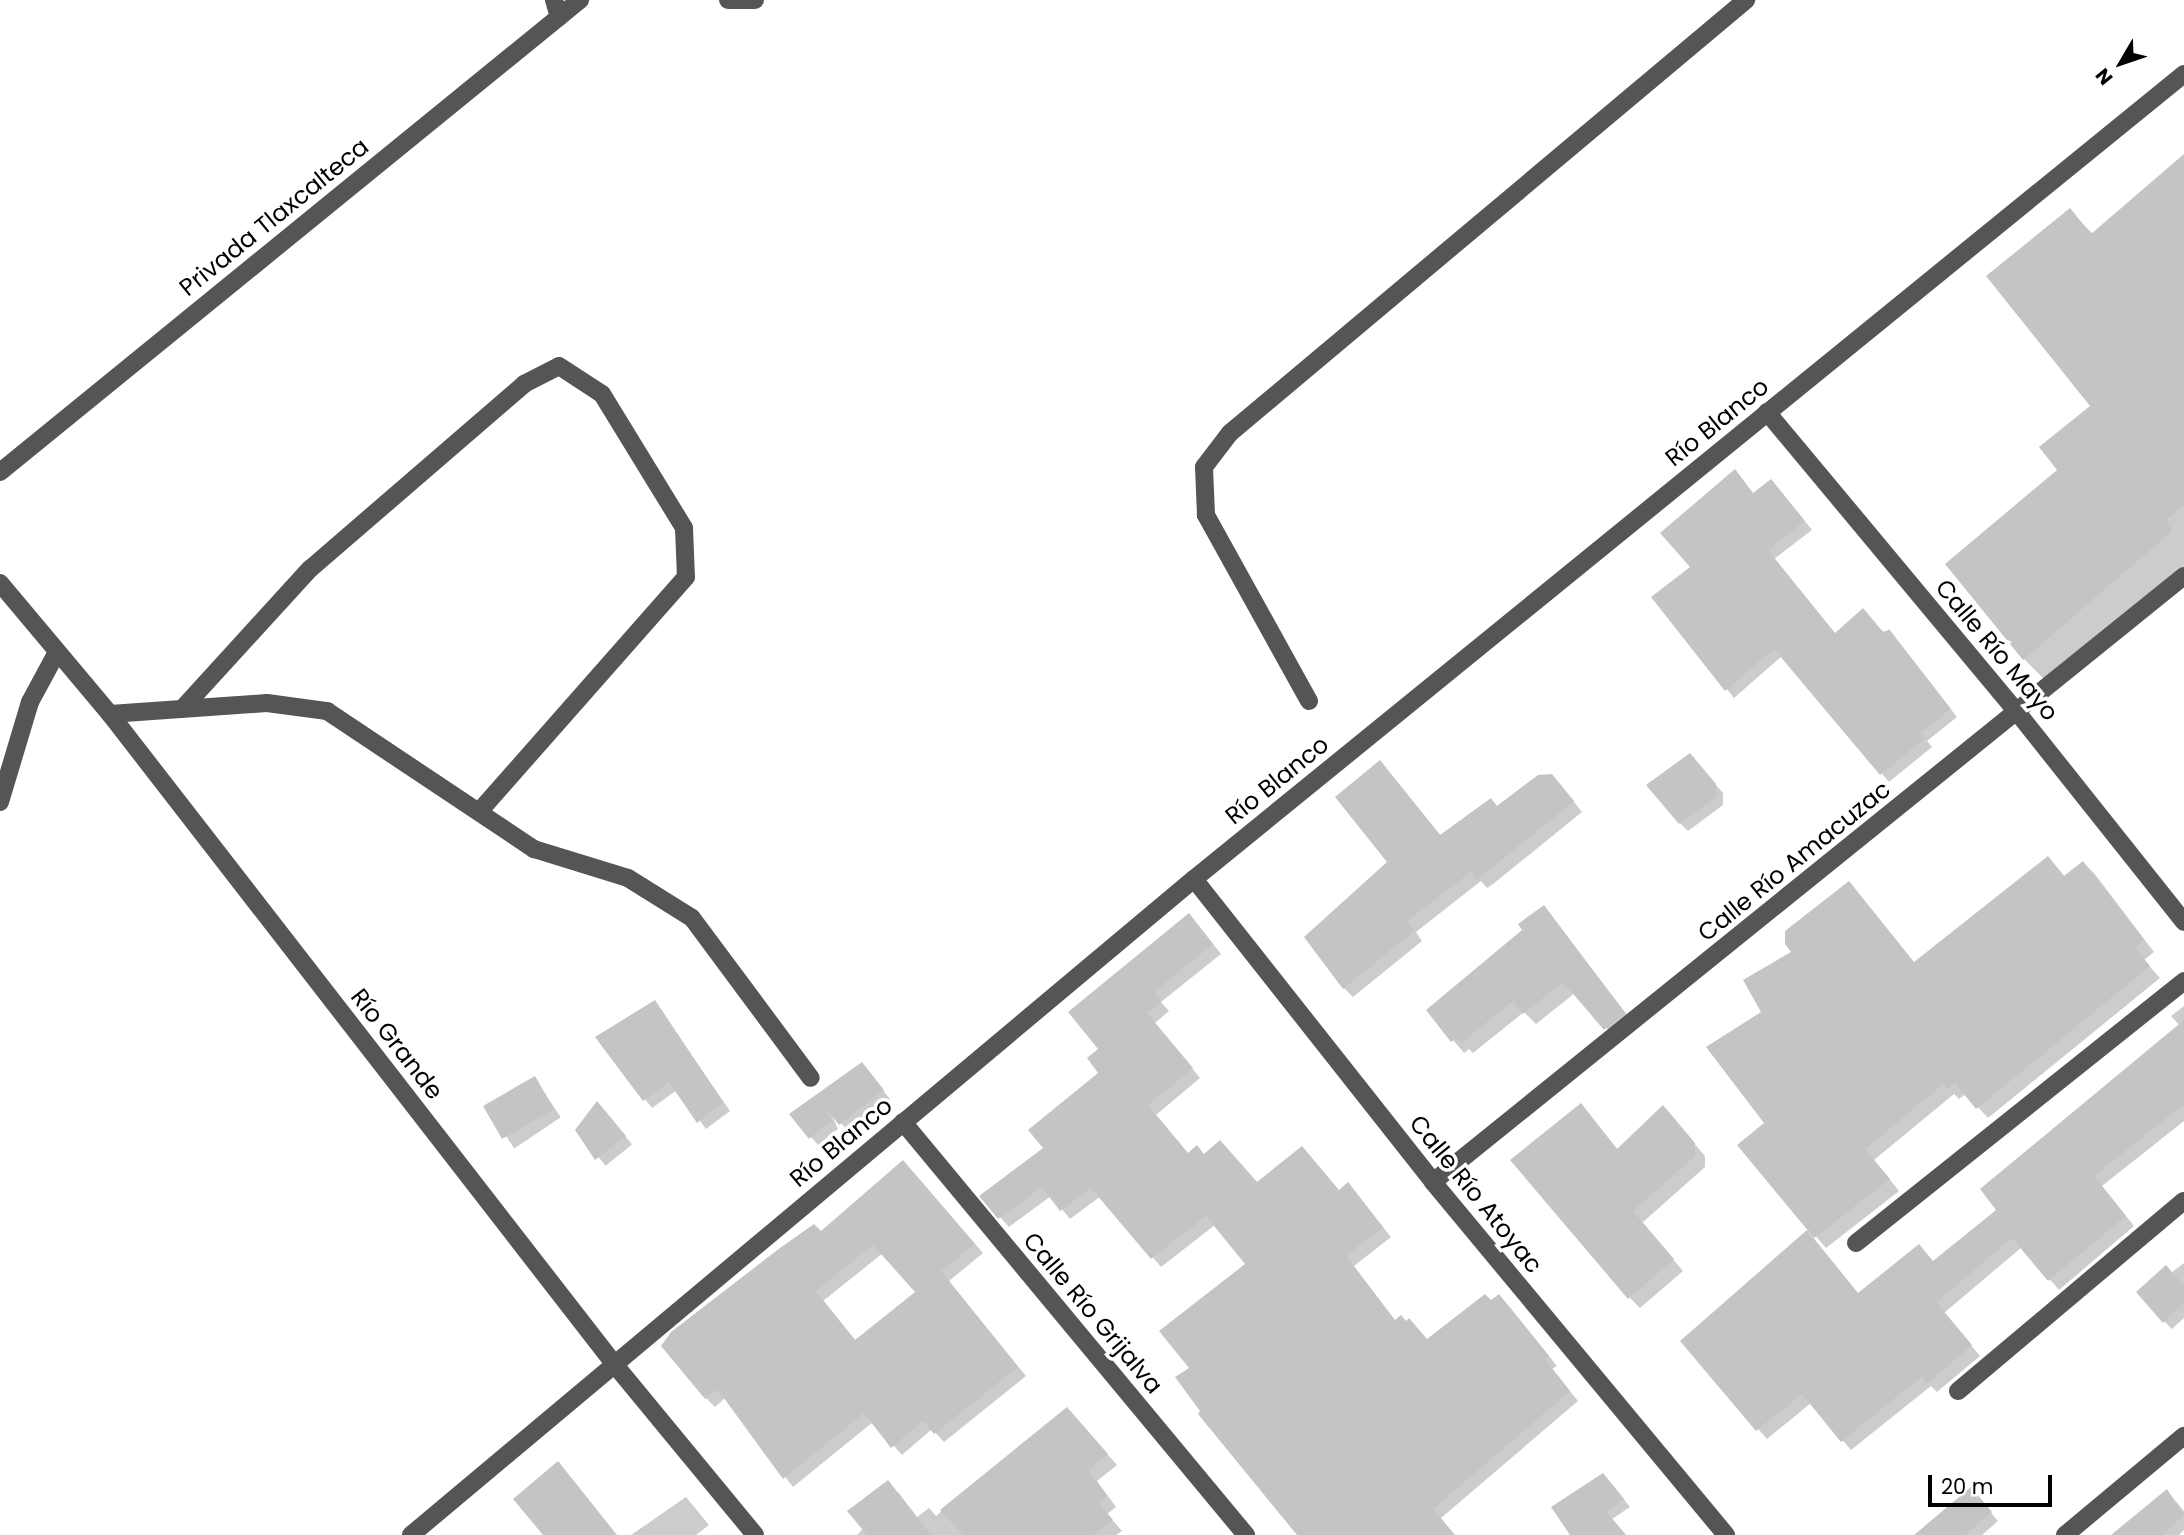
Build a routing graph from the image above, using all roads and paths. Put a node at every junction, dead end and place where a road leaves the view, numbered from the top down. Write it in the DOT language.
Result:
graph roads {
  1 [pos="580,0"];
  2 [pos="728,0"];
  3 [pos="755,0"];
  4 [pos="1746,0"];
  5 [pos="556,8"];
  6 [pos="2184,74"];
  7 [pos="1767,412"];
  8 [pos="0,472"];
  9 [pos="2184,576"];
  10 [pos="0,583"];
  11 [pos="57,652"];
  12 [pos="1310,701"];
  13 [pos="182,709"];
  14 [pos="2017,712"];
  15 [pos="110,714"];
  16 [pos="0,802"];
  17 [pos="480,812"];
  18 [pos="1194,879"];
  19 [pos="2184,922"];
  20 [pos="2184,981"];
  21 [pos="811,1078"];
  22 [pos="902,1122"];
  23 [pos="1433,1182"];
  24 [pos="2184,1201"];
  25 [pos="1856,1243"];
  26 [pos="615,1365"];
  27 [pos="1958,1391"];
  28 [pos="2184,1436"];
  29 [pos="411,1535"];
  30 [pos="755,1535"];
  31 [pos="1246,1535"];
  32 [pos="1726,1535"];
  33 [pos="2065,1535"];
  1 -- 5 [label="street, Privada Tlaxcalteca"];
  2 -- 3 [label="street"];
  4 -- 12 [label="street"];
  5 -- 8 [label="street, Privada Tlaxcalteca"];
  6 -- 7 [label="street, Río Blanco"];
  7 -- 14 [label="street, Calle Río Mayo"];
  7 -- 18 [label="street, Río Blanco"];
  9 -- 14 [label="street, Calle Río Amacuzac"];
  10 -- 11 [label="street, Río Grande"];
  11 -- 15 [label="street, Río Grande"];
  11 -- 16 [label="street"];
  13 -- 15 [label="street"];
  13 -- 17 [label="street"];
  13 -- 17 [label="street"];
  14 -- 19 [label="street, Calle Río Mayo"];
  14 -- 23 [label="street, Calle Río Amacuzac"];
  15 -- 26 [label="street, Río Grande"];
  17 -- 21 [label="street"];
  18 -- 22 [label="street, Río Blanco"];
  18 -- 23 [label="street, Calle Río Atoyac"];
  20 -- 25 [label="street"];
  22 -- 26 [label="street, Río Blanco"];
  22 -- 31 [label="street, Calle Río Grijalva"];
  23 -- 32 [label="street, Calle Río Atoyac"];
  24 -- 27 [label="street"];
  26 -- 29 [label="street, Río Blanco"];
  26 -- 30 [label="street, Río Grande"];
  28 -- 33 [label="street"];
}
